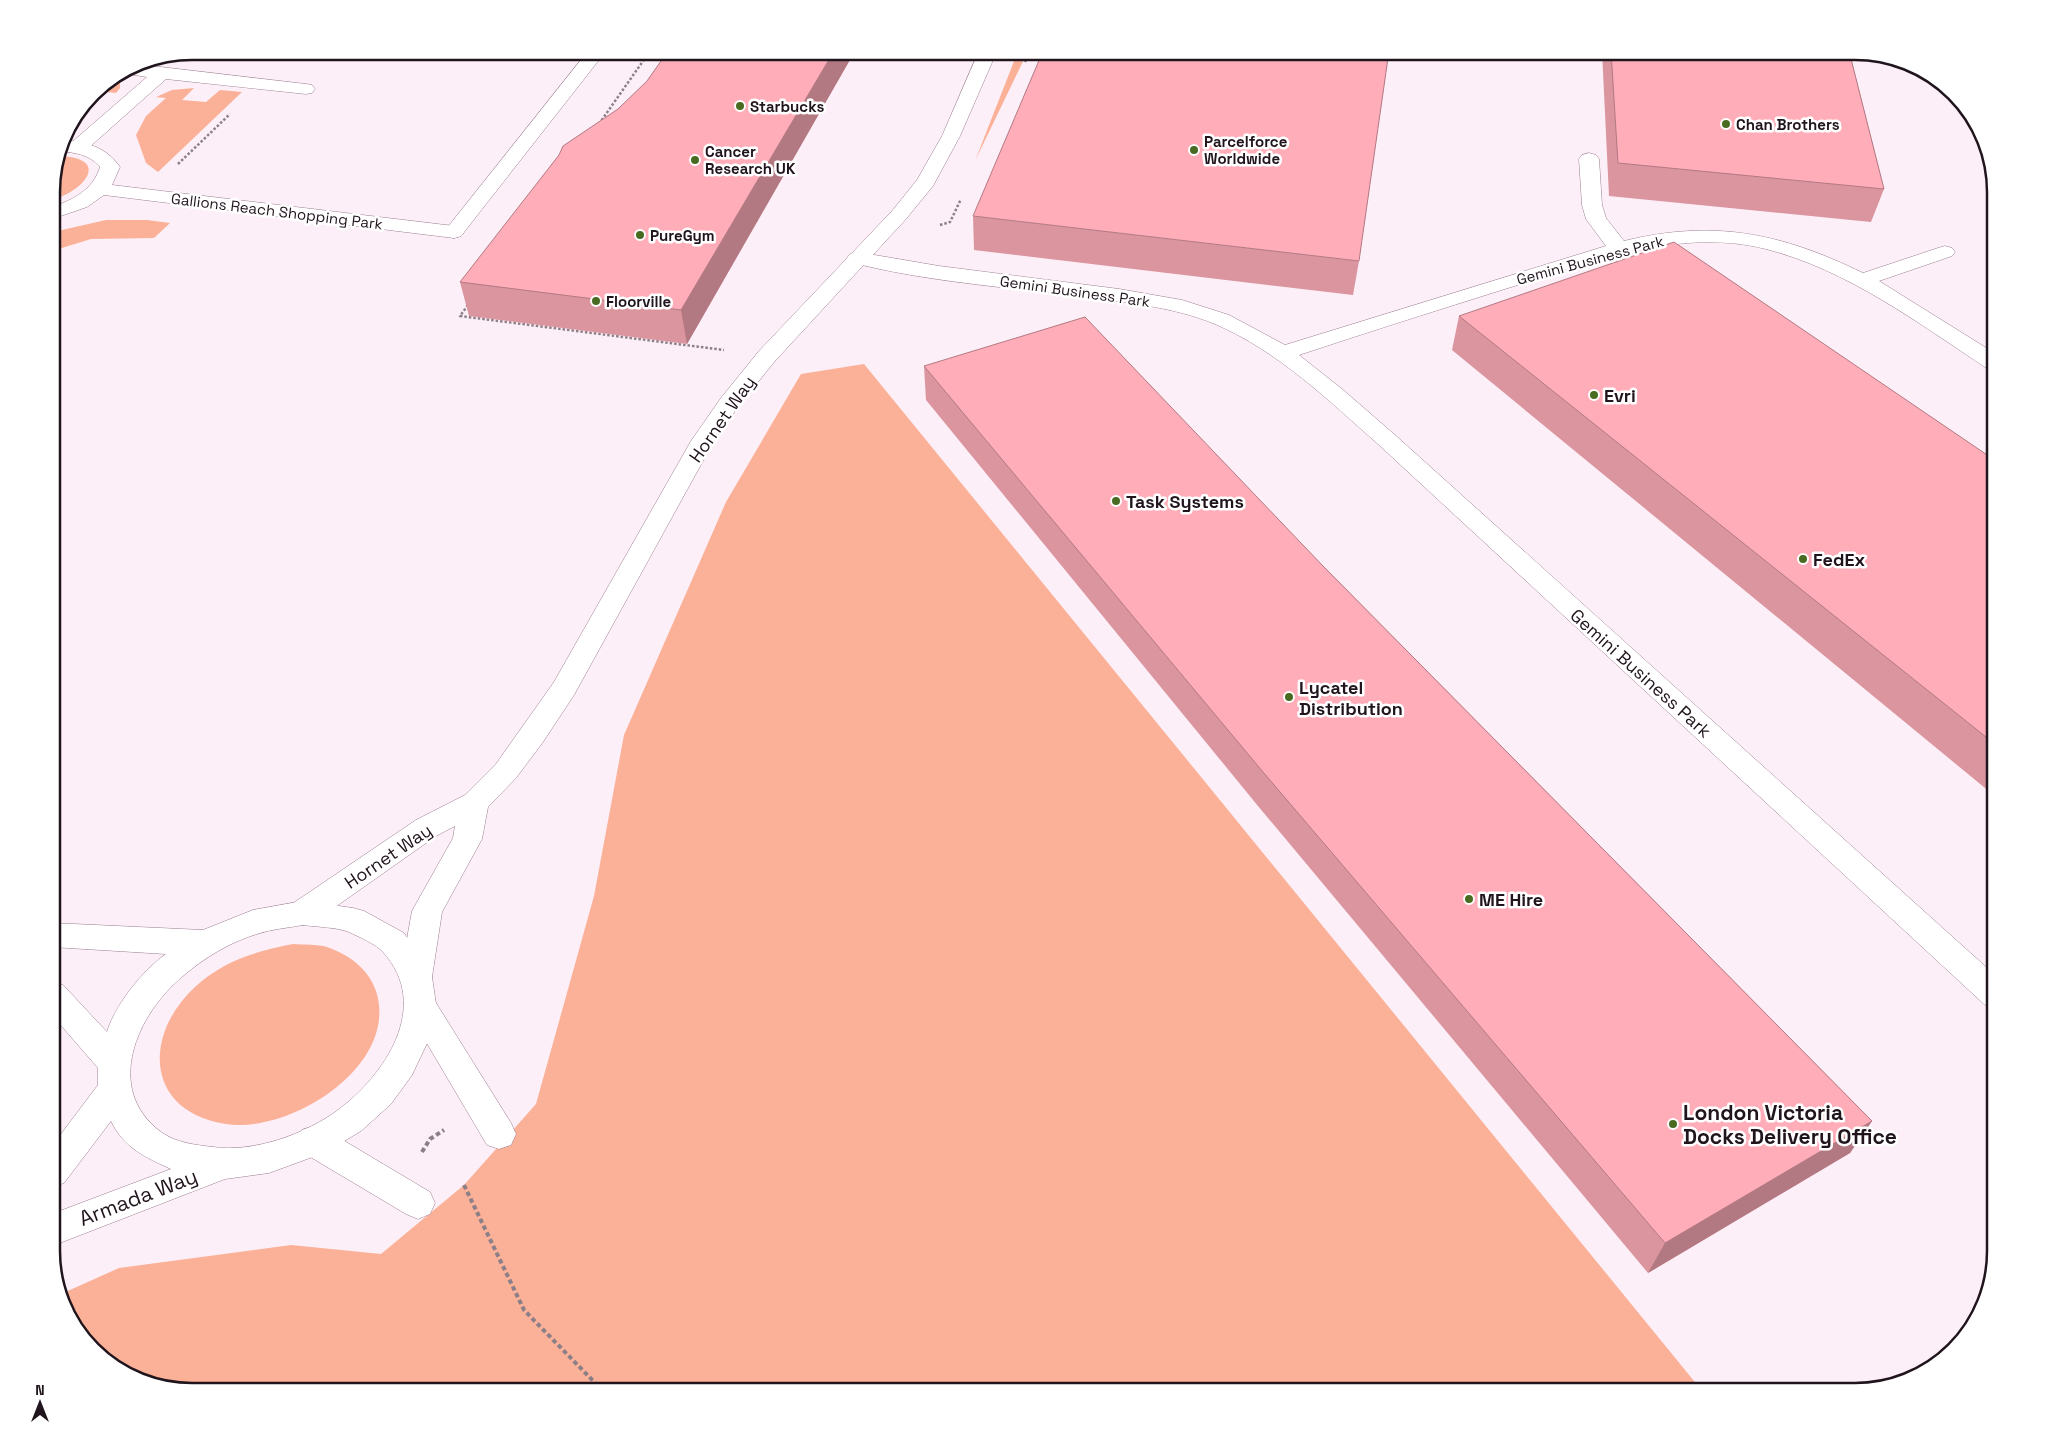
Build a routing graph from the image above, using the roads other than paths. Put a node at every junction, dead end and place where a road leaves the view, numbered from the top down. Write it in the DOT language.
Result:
graph roads {
  1 [pos="590,60"];
  2 [pos="984,60"];
  3 [pos="142,70"];
  4 [pos="163,72"];
  5 [pos="306,89"];
  6 [pos="70,146"];
  7 [pos="1589,159"];
  8 [pos="100,189"];
  9 [pos="60,210"];
  10 [pos="1619,249"];
  11 [pos="1945,252"];
  12 [pos="857,258"];
  13 [pos="1862,280"];
  14 [pos="1283,353"];
  15 [pos="1987,358"];
  16 [pos="475,803"];
  17 [pos="303,913"];
  18 [pos="60,935"];
  19 [pos="205,943"];
  20 [pos="1987,988"];
  21 [pos="418,991"];
  22 [pos="60,1004"];
  23 [pos="115,1076"];
  24 [pos="499,1134"];
  25 [pos="314,1142"];
  26 [pos="60,1160"];
  27 [pos="224,1164"];
  28 [pos="418,1204"];
  29 [pos="60,1227"];
  1 -- 8 [label="street, Gallions Reach Shopping Park"];
  2 -- 12 [label="street, Hornet Way"];
  3 -- 4 [label="street"];
  4 -- 5 [label="street"];
  4 -- 6 [label="street"];
  6 -- 8 [label="street"];
  7 -- 10 [label="street"];
  8 -- 9 [label="street"];
  10 -- 13 [label="street, Gemini Business Park"];
  10 -- 14 [label="street, Gemini Business Park"];
  11 -- 13 [label="street"];
  12 -- 14 [label="street, Gemini Business Park"];
  12 -- 16 [label="street, Hornet Way"];
  13 -- 15 [label="street, Gemini Business Park"];
  14 -- 20 [label="street, Gemini Business Park"];
  16 -- 17 [label="street, Hornet Way"];
  16 -- 21 [label="street"];
  17 -- 19 [label="street"];
  17 -- 21 [label="street"];
  18 -- 19 [label="street"];
  19 -- 23 [label="street"];
  21 -- 24 [label="street"];
  21 -- 25 [label="street, Armada Way"];
  22 -- 23 [label="street, Armada Way"];
  23 -- 26 [label="street"];
  23 -- 27 [label="street, Armada Way"];
  25 -- 27 [label="street, Armada Way"];
  25 -- 28 [label="street"];
  27 -- 29 [label="street, Armada Way"];
}
